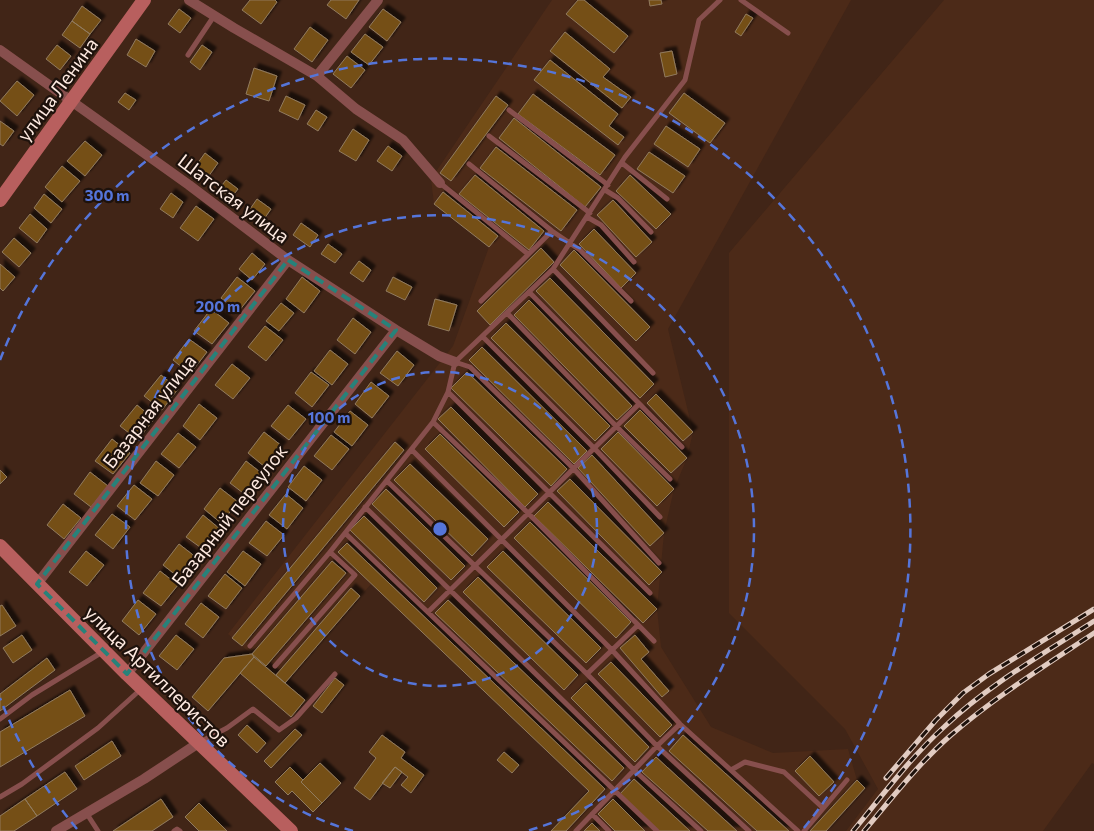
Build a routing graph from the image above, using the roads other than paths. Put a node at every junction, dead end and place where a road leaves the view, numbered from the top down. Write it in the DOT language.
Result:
graph roads {
  1 [pos="144,0"];
  2 [pos="189,0"];
  3 [pos="378,0"];
  4 [pos="720,0"];
  5 [pos="740,0"];
  6 [pos="214,16"];
  7 [pos="788,33"];
  8 [pos="0,50"];
  9 [pos="188,55"];
  10 [pos="317,76"];
  11 [pos="71,102"];
  12 [pos="509,110"];
  13 [pos="489,136"];
  14 [pos="622,163"];
  15 [pos="469,164"];
  16 [pos="440,183"];
  17 [pos="606,188"];
  18 [pos="668,198"];
  19 [pos="0,200"];
  20 [pos="588,215"];
  21 [pos="552,231"];
  22 [pos="651,232"];
  23 [pos="570,243"];
  24 [pos="528,254"];
  25 [pos="288,260"];
  26 [pos="634,262"];
  27 [pos="553,269"];
  28 [pos="529,292"];
  29 [pos="481,301"];
  30 [pos="631,301"];
  31 [pos="508,314"];
  32 [pos="396,330"];
  33 [pos="483,337"];
  34 [pos="455,362"];
  35 [pos="653,373"];
  36 [pos="448,392"];
  37 [pos="639,404"];
  38 [pos="433,422"];
  39 [pos="616,426"];
  40 [pos="682,447"];
  41 [pos="594,448"];
  42 [pos="412,450"];
  43 [pos="574,469"];
  44 [pos="670,479"];
  45 [pos="387,481"];
  46 [pos="549,493"];
  47 [pos="366,507"];
  48 [pos="528,513"];
  49 [pos="660,518"];
  50 [pos="345,533"];
  51 [pos="501,540"];
  52 [pos="0,546"];
  53 [pos="330,552"];
  54 [pos="659,563"];
  55 [pos="474,566"];
  56 [pos="37,584"];
  57 [pos="450,589"];
  58 [pos="650,593"];
  59 [pos="428,612"];
  60 [pos="638,625"];
  61 [pos="654,641"];
  62 [pos="250,646"];
  63 [pos="612,650"];
  64 [pos="104,651"];
  65 [pos="275,666"];
  66 [pos="128,674"];
  67 [pos="335,674"];
  68 [pos="587,674"];
  69 [pos="142,688"];
  70 [pos="0,719"];
  71 [pos="680,724"];
  72 [pos="200,742"];
  73 [pos="657,746"];
  74 [pos="634,770"];
  75 [pos="731,770"];
  76 [pos="847,780"];
  77 [pos="615,790"];
  78 [pos="0,797"];
  79 [pos="823,808"];
  80 [pos="87,814"];
  81 [pos="592,814"];
  82 [pos="56,831"];
  83 [pos="98,831"];
  84 [pos="174,831"];
  85 [pos="180,831"];
  86 [pos="291,831"];
  87 [pos="576,831"];
  88 [pos="609,831"];
  89 [pos="657,831"];
  90 [pos="701,831"];
  91 [pos="749,831"];
  92 [pos="798,831"];
  93 [pos="804,831"];
  1 -- 11 [label="street, улица Ленина"];
  2 -- 6 [label="street"];
  3 -- 10 [label="street"];
  4 -- 14 [label="lane"];
  5 -- 7 [label="lane"];
  6 -- 9 [label="lane"];
  6 -- 10 [label="street"];
  8 -- 11 [label="street, Шатская улица"];
  10 -- 16 [label="street"];
  11 -- 19 [label="street, улица Ленина"];
  11 -- 25 [label="street, Шатская улица"];
  12 -- 17 [label="lane"];
  13 -- 20 [label="lane"];
  14 -- 17 [label="lane"];
  14 -- 18 [label="lane"];
  15 -- 21 [label="lane"];
  16 -- 24 [label="lane"];
  17 -- 20 [label="lane"];
  17 -- 22 [label="lane"];
  20 -- 23 [label="lane"];
  20 -- 26 [label="lane"];
  21 -- 23 [label="lane"];
  21 -- 24 [label="lane"];
  23 -- 27 [label="lane"];
  23 -- 30 [label="lane"];
  24 -- 29 [label="lane"];
  25 -- 32 [label="street, Шатская улица"];
  25 -- 56 [label="street, Базарная улица"];
  27 -- 28 [label="lane"];
  27 -- 35 [label="lane"];
  28 -- 31 [label="lane"];
  28 -- 37 [label="lane"];
  31 -- 33 [label="lane"];
  31 -- 39 [label="lane"];
  32 -- 34 [label="street, Шатская улица"];
  32 -- 66 [label="street, Базарный переулок"];
  33 -- 34 [label="lane"];
  33 -- 41 [label="lane"];
  34 -- 36 [label="lane"];
  34 -- 43 [label="lane"];
  36 -- 38 [label="lane"];
  36 -- 46 [label="lane"];
  37 -- 39 [label="lane"];
  37 -- 40 [label="lane"];
  38 -- 42 [label="lane"];
  38 -- 48 [label="lane"];
  39 -- 41 [label="lane"];
  39 -- 44 [label="lane"];
  41 -- 43 [label="lane"];
  41 -- 49 [label="lane"];
  42 -- 45 [label="lane"];
  42 -- 51 [label="lane"];
  43 -- 46 [label="lane"];
  43 -- 54 [label="lane"];
  45 -- 47 [label="lane"];
  45 -- 55 [label="lane"];
  46 -- 48 [label="lane"];
  46 -- 58 [label="lane"];
  47 -- 50 [label="lane"];
  47 -- 57 [label="lane"];
  48 -- 51 [label="lane"];
  48 -- 60 [label="lane"];
  50 -- 53 [label="lane"];
  50 -- 59 [label="lane"];
  51 -- 55 [label="lane"];
  51 -- 63 [label="lane"];
  52 -- 56 [label="street, улица Артиллеристов"];
  53 -- 62 [label="lane"];
  53 -- 65 [label="lane"];
  55 -- 57 [label="lane"];
  55 -- 68 [label="lane"];
  56 -- 64 [label="street, улица Артиллеристов"];
  57 -- 59 [label="lane"];
  57 -- 74 [label="lane"];
  59 -- 77 [label="lane"];
  60 -- 61 [label="lane"];
  60 -- 63 [label="lane"];
  63 -- 68 [label="lane"];
  63 -- 71 [label="lane"];
  64 -- 66 [label="street, улица Артиллеристов"];
  64 -- 70 [label="lane"];
  66 -- 69 [label="street, улица Артиллеристов"];
  67 -- 72 [label="lane"];
  68 -- 73 [label="lane"];
  69 -- 72 [label="street, улица Артиллеристов"];
  69 -- 78 [label="lane"];
  71 -- 73 [label="lane"];
  71 -- 75 [label="lane"];
  72 -- 80 [label="street"];
  72 -- 86 [label="street, улица Артиллеристов"];
  73 -- 74 [label="lane"];
  73 -- 91 [label="lane"];
  74 -- 77 [label="lane"];
  74 -- 90 [label="lane"];
  75 -- 79 [label="lane"];
  75 -- 92 [label="lane"];
  76 -- 79 [label="lane"];
  77 -- 81 [label="lane"];
  77 -- 89 [label="lane"];
  79 -- 93 [label="lane"];
  80 -- 82 [label="street"];
  80 -- 83 [label="lane"];
  81 -- 87 [label="lane"];
  81 -- 88 [label="lane"];
  84 -- 85 [label="lane"];
}
